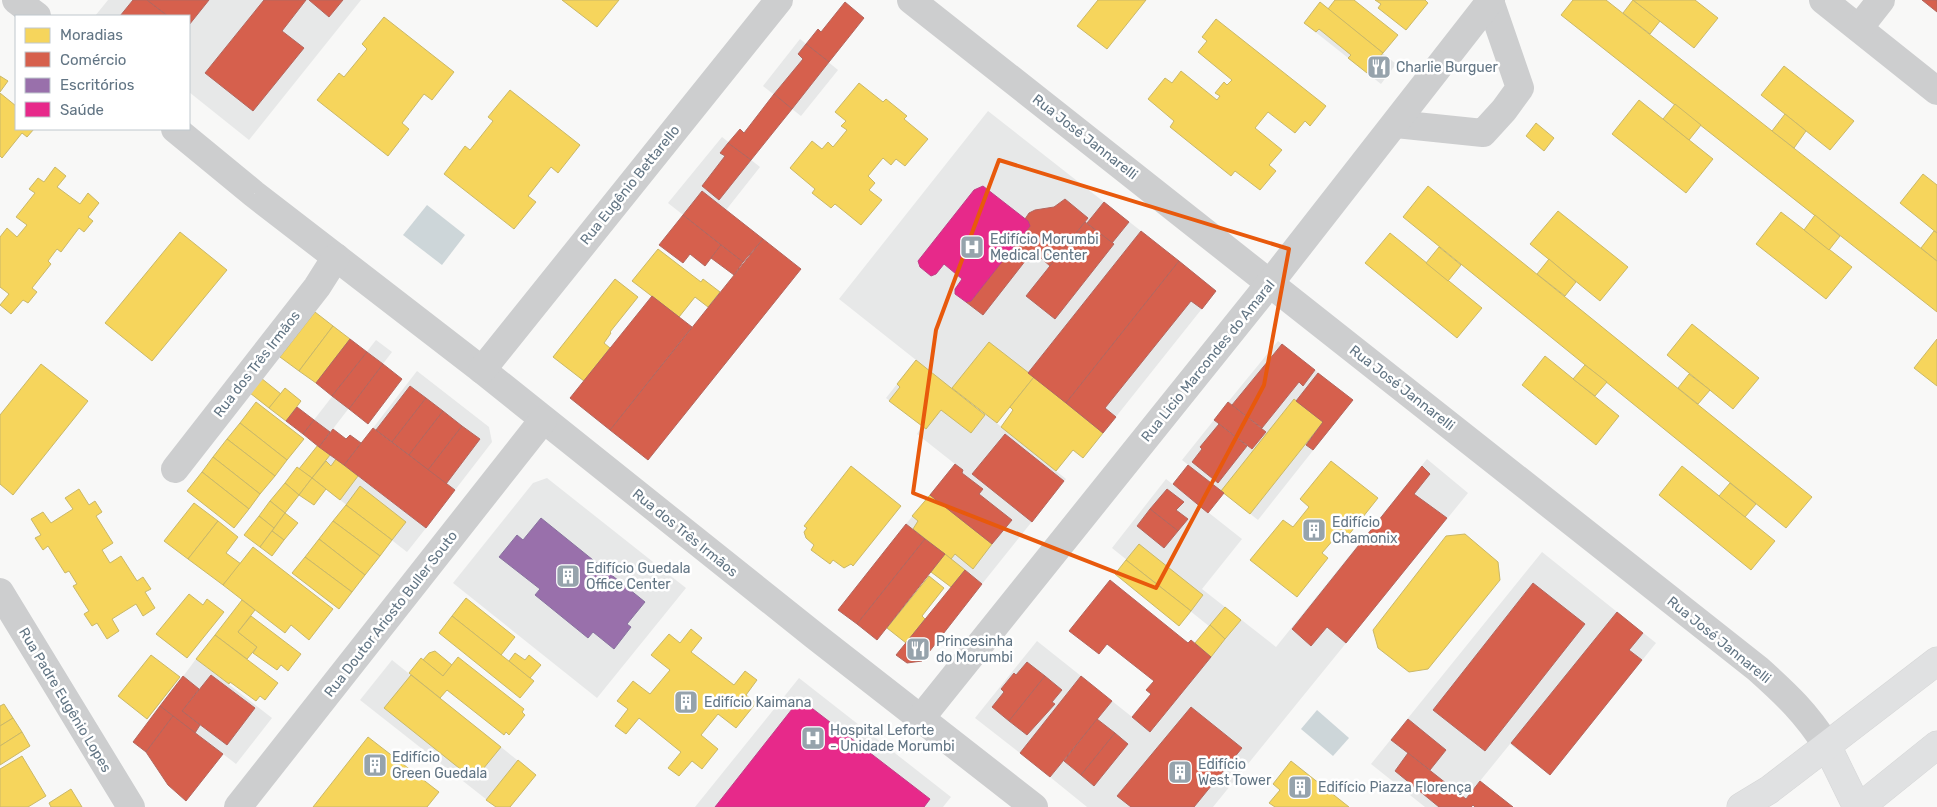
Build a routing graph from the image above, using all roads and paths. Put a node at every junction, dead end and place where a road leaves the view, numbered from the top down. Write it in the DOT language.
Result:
graph roads {
  1 [pos="16,0"];
  2 [pos="49,0"];
  3 [pos="779,0"];
  4 [pos="911,0"];
  5 [pos="1823,0"];
  6 [pos="1881,0"];
  7 [pos="1491,1"];
  8 [pos="36,15"];
  9 [pos="38,15"];
  10 [pos="1859,28"];
  11 [pos="1937,91"];
  12 [pos="1396,124"];
  13 [pos="176,130"];
  14 [pos="336,257"];
  15 [pos="1270,283"];
  16 [pos="482,370"];
  17 [pos="544,420"];
  18 [pos="175,469"];
  19 [pos="0,592"];
  20 [pos="1937,661"];
  21 [pos="920,718"];
  22 [pos="1937,745"];
  23 [pos="1827,746"];
  24 [pos="131,807"];
  25 [pos="238,807"];
  26 [pos="1034,807"];
  27 [pos="1740,807"];
  28 [pos="1858,807"];
  1 -- 8 [label="street"];
  2 -- 9 [label="street"];
  3 -- 16 [label="street, Rua Eugênio Bettarello"];
  4 -- 15 [label="street, Rua José Jannarelli"];
  5 -- 10 [label="street"];
  6 -- 10 [label="street"];
  7 -- 12 [label="street, Rua Licio Marcondes do Amaral"];
  7 -- 12 [label="street"];
  10 -- 11 [label="street"];
  12 -- 15 [label="street, Rua Licio Marcondes do Amaral"];
  13 -- 14 [label="street, Rua dos Três Irmãos"];
  14 -- 16 [label="street, Rua dos Três Irmãos"];
  14 -- 18 [label="street, Rua dos Três Irmãos"];
  15 -- 21 [label="street, Rua Licio Marcondes do Amaral"];
  15 -- 23 [label="street, Rua José Jannarelli"];
  16 -- 17 [label="street, Rua dos Três Irmãos"];
  17 -- 21 [label="street, Rua dos Três Irmãos"];
  17 -- 25 [label="street, Rua Doutor Ariosto Buller Souto"];
  19 -- 24 [label="street, Rua Padre Eugênio Lopes"];
  20 -- 23 [label="main road"];
  21 -- 26 [label="street, Rua dos Três Irmãos"];
  22 -- 28 [label="main road"];
  23 -- 27 [label="main road"];
  23 -- 28 [label="main road, Rua José Jannarelli"];
}
